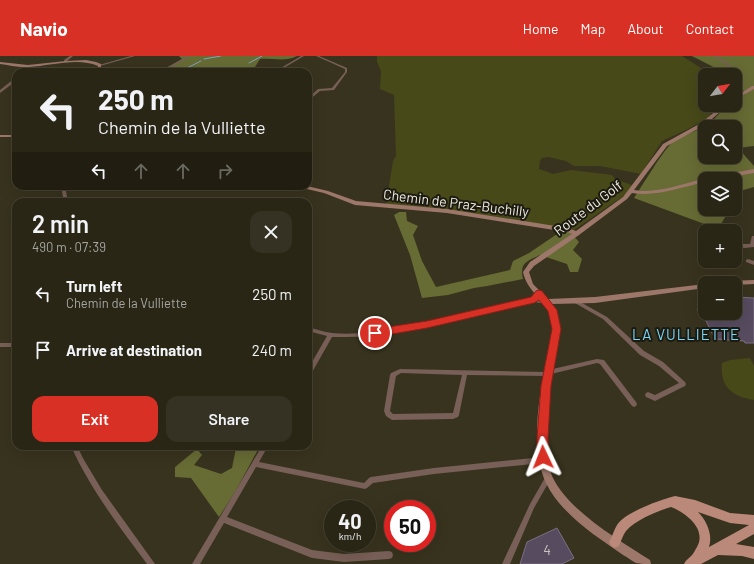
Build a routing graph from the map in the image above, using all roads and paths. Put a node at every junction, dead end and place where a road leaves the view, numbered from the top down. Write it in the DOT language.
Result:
graph roads {
  1 [pos="72,56"];
  2 [pos="134,56"];
  3 [pos="189,56"];
  4 [pos="302,56"];
  5 [pos="317,56"];
  6 [pos="715,56"];
  7 [pos="65,61"];
  8 [pos="0,63"];
  9 [pos="100,65"];
  10 [pos="27,66"];
  11 [pos="100,68"];
  12 [pos="169,68"];
  13 [pos="281,68"];
  14 [pos="730,68"];
  15 [pos="12,82"];
  16 [pos="754,87"];
  17 [pos="0,92"];
  18 [pos="742,94"];
  19 [pos="312,96"];
  20 [pos="718,112"];
  21 [pos="0,136"];
  22 [pos="12,136"];
  23 [pos="754,170"];
  24 [pos="742,173"];
  25 [pos="698,182"];
  26 [pos="312,189"];
  27 [pos="632,191"];
  28 [pos="577,234"];
  29 [pos="754,237"];
  30 [pos="742,245"];
  31 [pos="753,245"];
  32 [pos="748,261"];
  33 [pos="754,262"];
  34 [pos="742,282"];
  35 [pos="754,282"];
  36 [pos="698,287"];
  37 [pos="539,294"];
  38 [pos="534,300"];
  39 [pos="575,301"];
  40 [pos="546,302"];
  41 [pos="312,330"];
  42 [pos="331,335"];
  43 [pos="0,345"];
  44 [pos="12,346"];
  45 [pos="312,367"];
  46 [pos="465,372"];
  47 [pos="548,373"];
  48 [pos="648,395"];
  49 [pos="634,404"];
  50 [pos="76,450"];
  51 [pos="263,450"];
  52 [pos="543,460"];
  53 [pos="255,464"];
  54 [pos="548,478"];
  55 [pos="669,502"];
  56 [pos="223,519"];
  57 [pos="754,520"];
  58 [pos="754,528"];
  59 [pos="615,542"];
  60 [pos="718,549"];
  61 [pos="754,553"];
  62 [pos="389,555"];
  63 [pos="693,563"];
  64 [pos="151,564"];
  65 [pos="196,564"];
  66 [pos="506,564"];
  67 [pos="646,564"];
  1 -- 7 [label="street"];
  2 -- 9 [label="street"];
  3 -- 12 [label="street"];
  4 -- 13 [label="street"];
  5 -- 19 [label="street"];
  6 -- 14 [label="street"];
  7 -- 9 [label="street"];
  7 -- 10 [label="street"];
  8 -- 10 [label="street"];
  9 -- 11 [label="street"];
  15 -- 17 [label="street"];
  16 -- 18 [label="street"];
  20 -- 27 [label="street, Route du Golf"];
  21 -- 22 [label="street"];
  23 -- 24 [label="street"];
  25 -- 27 [label="street"];
  26 -- 28 [label="street, Chemin de Praz-Buchilly"];
  27 -- 28 [label="street, Route du Golf"];
  28 -- 37 [label="street, Route du Golf"];
  29 -- 31 [label="street"];
  30 -- 31 [label="street"];
  32 -- 33 [label="street"];
  34 -- 35 [label="street"];
  36 -- 39 [label="street"];
  37 -- 38 [label="street"];
  37 -- 40 [label="street, Route du Golf"];
  38 -- 40 [label="street"];
  38 -- 42 [label="street"];
  39 -- 40 [label="street"];
  39 -- 48 [label="street"];
  40 -- 47 [label="street, Route du Golf"];
  41 -- 42 [label="street"];
  42 -- 45 [label="street"];
  43 -- 44 [label="street"];
  46 -- 46 [label="street"];
  46 -- 47 [label="street"];
  47 -- 49 [label="street"];
  47 -- 52 [label="street"];
  50 -- 64 [label="street"];
  51 -- 53 [label="street"];
  52 -- 53 [label="street"];
  52 -- 54 [label="street"];
  53 -- 56 [label="street"];
  54 -- 59 [label="street"];
  54 -- 66 [label="street"];
  55 -- 57 [label="main road"];
  55 -- 59 [label="main road"];
  55 -- 63 [label="main road"];
  56 -- 62 [label="street"];
  56 -- 65 [label="street"];
  58 -- 60 [label="main road"];
  59 -- 67 [label="street"];
  60 -- 61 [label="main road"];
  60 -- 63 [label="main road"];
}
